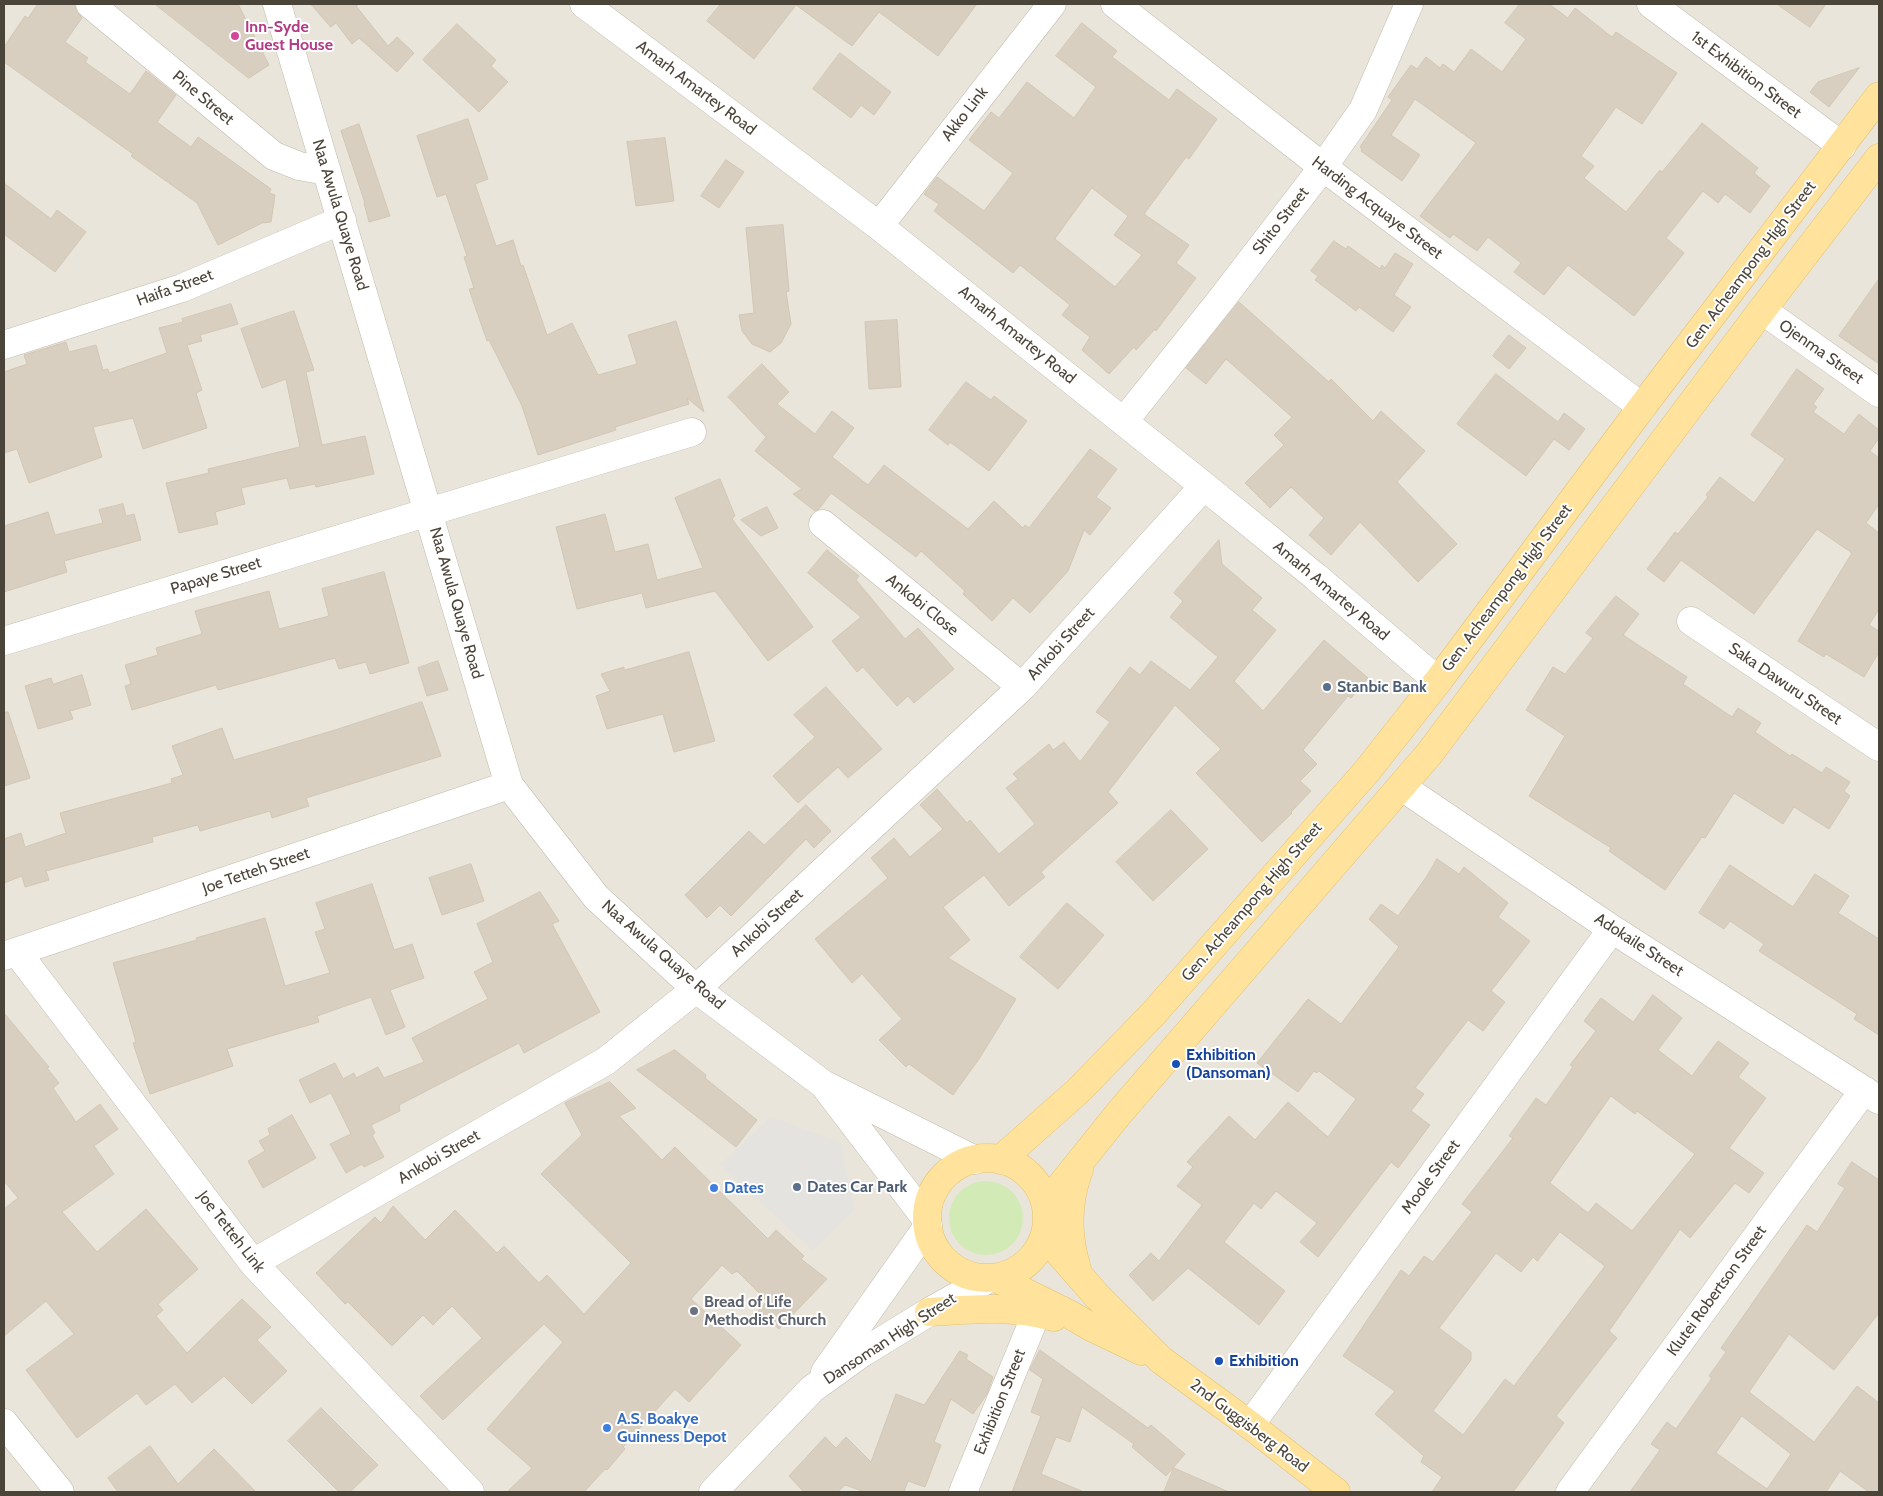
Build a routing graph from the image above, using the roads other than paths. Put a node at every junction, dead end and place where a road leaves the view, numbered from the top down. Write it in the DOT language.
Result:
graph roads {
  1 [pos="90,4"];
  2 [pos="277,4"];
  3 [pos="584,4"];
  4 [pos="1052,4"];
  5 [pos="1115,4"];
  6 [pos="1409,4"];
  7 [pos="1651,4"];
  8 [pos="1879,96"];
  9 [pos="1842,146"];
  10 [pos="1879,158"];
  11 [pos="1323,167"];
  12 [pos="327,171"];
  13 [pos="342,220"];
  14 [pos="879,226"];
  15 [pos="1762,310"];
  16 [pos="4,345"];
  17 [pos="1879,393"];
  18 [pos="1642,407"];
  19 [pos="1124,421"];
  20 [pos="692,432"];
  21 [pos="1204,486"];
  22 [pos="429,511"];
  23 [pos="823,524"];
  24 [pos="1690,621"];
  25 [pos="4,641"];
  26 [pos="1438,680"];
  27 [pos="1022,687"];
  28 [pos="1879,746"];
  29 [pos="509,785"];
  30 [pos="1402,787"];
  31 [pos="1612,929"];
  32 [pos="10,954"];
  33 [pos="696,989"];
  34 [pos="823,1084"];
  35 [pos="1872,1095"];
  36 [pos="1084,1157"];
  37 [pos="987,1160"];
  38 [pos="1046,1204"];
  39 [pos="927,1223"];
  40 [pos="1046,1232"];
  41 [pos="253,1263"];
  42 [pos="1079,1276"];
  43 [pos="992,1278"];
  44 [pos="929,1312"];
  45 [pos="1037,1312"];
  46 [pos="1091,1327"];
  47 [pos="1161,1360"];
  48 [pos="812,1389"];
  49 [pos="4,1423"];
  50 [pos="1250,1425"];
  51 [pos="1321,1487"];
  52 [pos="60,1492"];
  53 [pos="470,1492"];
  54 [pos="713,1492"];
  55 [pos="964,1492"];
  56 [pos="1570,1492"];
  1 -- 12 [label="street, Pine Street"];
  2 -- 12 [label="street, Naa Awula Quaye Road"];
  3 -- 14 [label="street, Amarh Amartey Road"];
  4 -- 14 [label="street, Akko Link"];
  5 -- 11 [label="street, Harding Acquaye Street"];
  6 -- 11 [label="street, Shito Street"];
  7 -- 9 [label="street, 1st Exhibition Street"];
  8 -- 9 [label="main road, Gen. Acheampong High Street"];
  9 -- 18 [label="main road, Gen. Acheampong High Street"];
  10 -- 15 [label="main road"];
  11 -- 18 [label="street, Harding Acquaye Street"];
  11 -- 19 [label="street, Shito Street"];
  12 -- 13 [label="street, Naa Awula Quaye Road"];
  13 -- 16 [label="street, Haifa Street"];
  13 -- 22 [label="street, Naa Awula Quaye Road"];
  14 -- 19 [label="street, Amarh Amartey Road"];
  15 -- 17 [label="street, Ojenma Street"];
  15 -- 30 [label="main road"];
  18 -- 26 [label="main road, Gen. Acheampong High Street"];
  19 -- 21 [label="street, Amarh Amartey Road"];
  20 -- 22 [label="street, Papaye Street"];
  21 -- 26 [label="street, Amarh Amartey Road"];
  21 -- 27 [label="street, Ankobi Street"];
  22 -- 25 [label="street, Papaye Street"];
  22 -- 29 [label="street, Naa Awula Quaye Road"];
  23 -- 27 [label="street, Ankobi Close"];
  24 -- 28 [label="street, Saka Dawuru Street"];
  26 -- 37 [label="main road, Gen. Acheampong High Street"];
  27 -- 33 [label="street, Ankobi Street"];
  29 -- 32 [label="street, Joe Tetteh Street"];
  29 -- 33 [label="street, Naa Awula Quaye Road"];
  30 -- 31 [label="street, Adokaile Street"];
  30 -- 36 [label="main road"];
  31 -- 35 [label="street, Adokaile Street"];
  31 -- 50 [label="street, Moole Street"];
  32 -- 41 [label="street, Joe Tetteh Link"];
  33 -- 34 [label="street, Naa Awula Quaye Road"];
  33 -- 41 [label="street, Ankobi Street"];
  34 -- 37 [label="street, Naa Awula Quaye Road"];
  34 -- 39 [label="street, Naa Awula Quaye Road"];
  35 -- 56 [label="street, Klutei Robertson Street"];
  36 -- 38 [label="main road"];
  36 -- 42 [label="main road"];
  37 -- 38 [label="main road"];
  37 -- 39 [label="main road"];
  38 -- 40 [label="main road"];
  39 -- 43 [label="main road"];
  39 -- 48 [label="street"];
  40 -- 42 [label="main road, 2nd Guggisberg Road"];
  40 -- 43 [label="main road"];
  41 -- 53 [label="street, Joe Tetteh Link"];
  42 -- 47 [label="main road, 2nd Guggisberg Road"];
  43 -- 44 [label="street, Dansoman High Street"];
  43 -- 46 [label="main road, 2nd Guggisberg Road"];
  44 -- 45 [label="main road"];
  44 -- 48 [label="street, Dansoman High Street"];
  45 -- 46 [label="main road"];
  45 -- 55 [label="street, Exhibition Street"];
  46 -- 47 [label="main road, 2nd Guggisberg Road"];
  47 -- 50 [label="main road, 2nd Guggisberg Road"];
  48 -- 54 [label="street, Dansoman High Street"];
  49 -- 52 [label="street"];
  50 -- 51 [label="main road, 2nd Guggisberg Road"];
}
